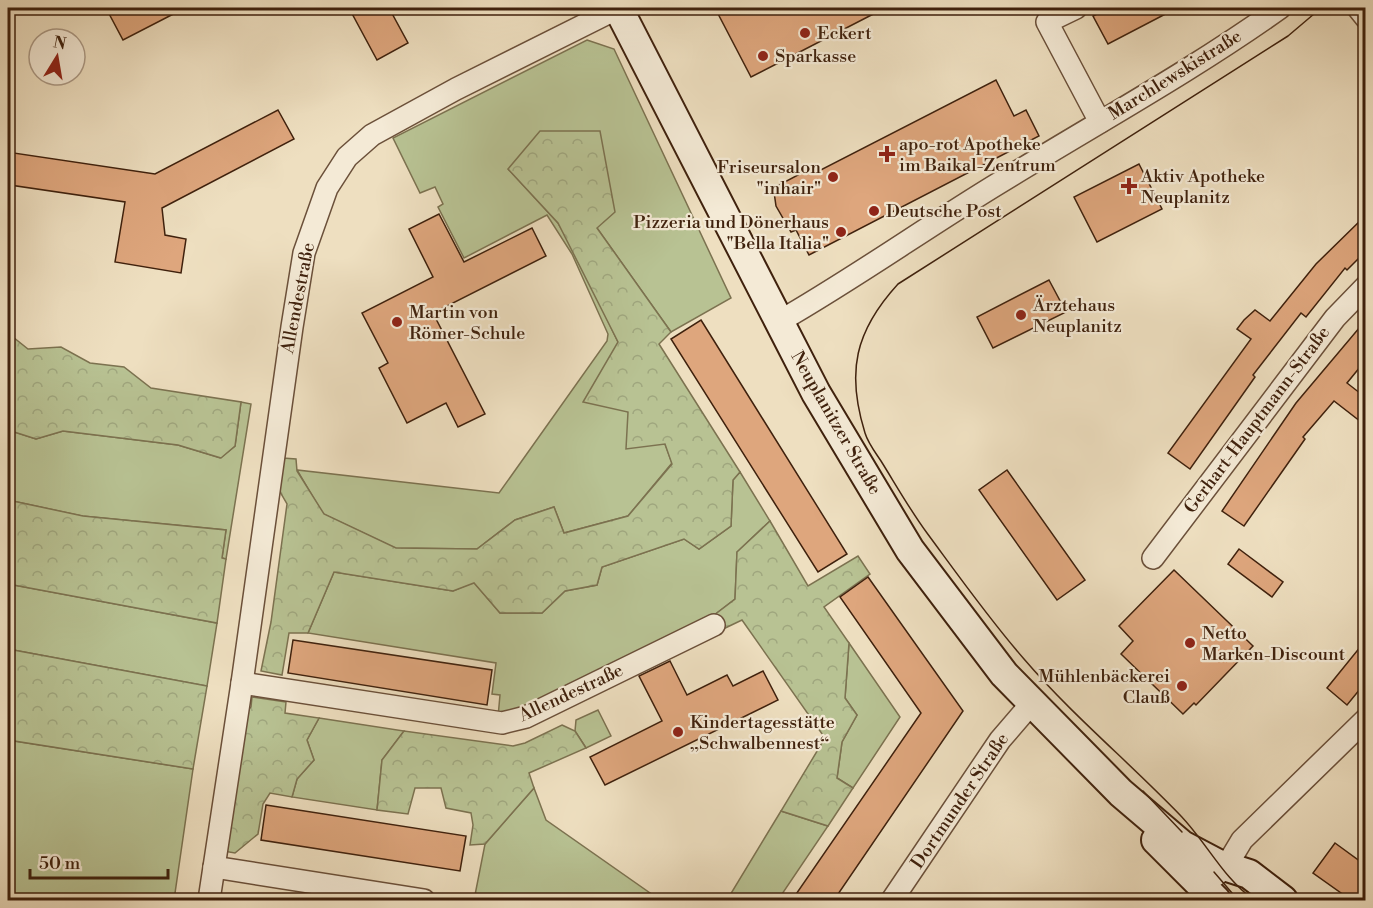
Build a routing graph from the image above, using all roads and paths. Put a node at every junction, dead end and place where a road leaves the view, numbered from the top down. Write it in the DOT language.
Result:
graph roads {
  1 [pos="618,8"];
  2 [pos="1076,8"];
  3 [pos="1280,8"];
  4 [pos="1358,8"];
  5 [pos="1365,18"];
  6 [pos="1100,122"];
  7 [pos="1365,286"];
  8 [pos="780,321"];
  9 [pos="1153,558"];
  10 [pos="714,625"];
  11 [pos="242,683"];
  12 [pos="1031,704"];
  13 [pos="1365,719"];
  14 [pos="1121,793"];
  15 [pos="1227,865"];
  16 [pos="214,867"];
  17 [pos="1208,894"];
  18 [pos="209,900"];
  19 [pos="424,900"];
  20 [pos="892,900"];
  21 [pos="1283,900"];
  1 -- 8 [label="street, Neuplanitzer Straße"];
  1 -- 11 [label="street, Allendestraße"];
  2 -- 6 [label="street, Marchlewskistraße"];
  3 -- 6 [label="street, Marchlewskistraße"];
  4 -- 5 [label="street"];
  6 -- 8 [label="street, Marchlewskistraße"];
  7 -- 9 [label="street, Gerhart-Hauptmann-Straße"];
  8 -- 12 [label="street, Neuplanitzer Straße"];
  10 -- 11 [label="street, Allendestraße"];
  11 -- 16 [label="street, Allendestraße"];
  12 -- 14 [label="street, Neuplanitzer Straße"];
  12 -- 20 [label="street, Dortmunder Straße"];
  13 -- 15 [label="street"];
  14 -- 15 [label="street, Neuplanitzer Straße"];
  14 -- 17 [label="street, Neuplanitzer Straße"];
  15 -- 17 [label="street"];
  15 -- 21 [label="street, Neuplanitzer Straße"];
  16 -- 18 [label="street, Allendestraße"];
  16 -- 19 [label="street"];
}
